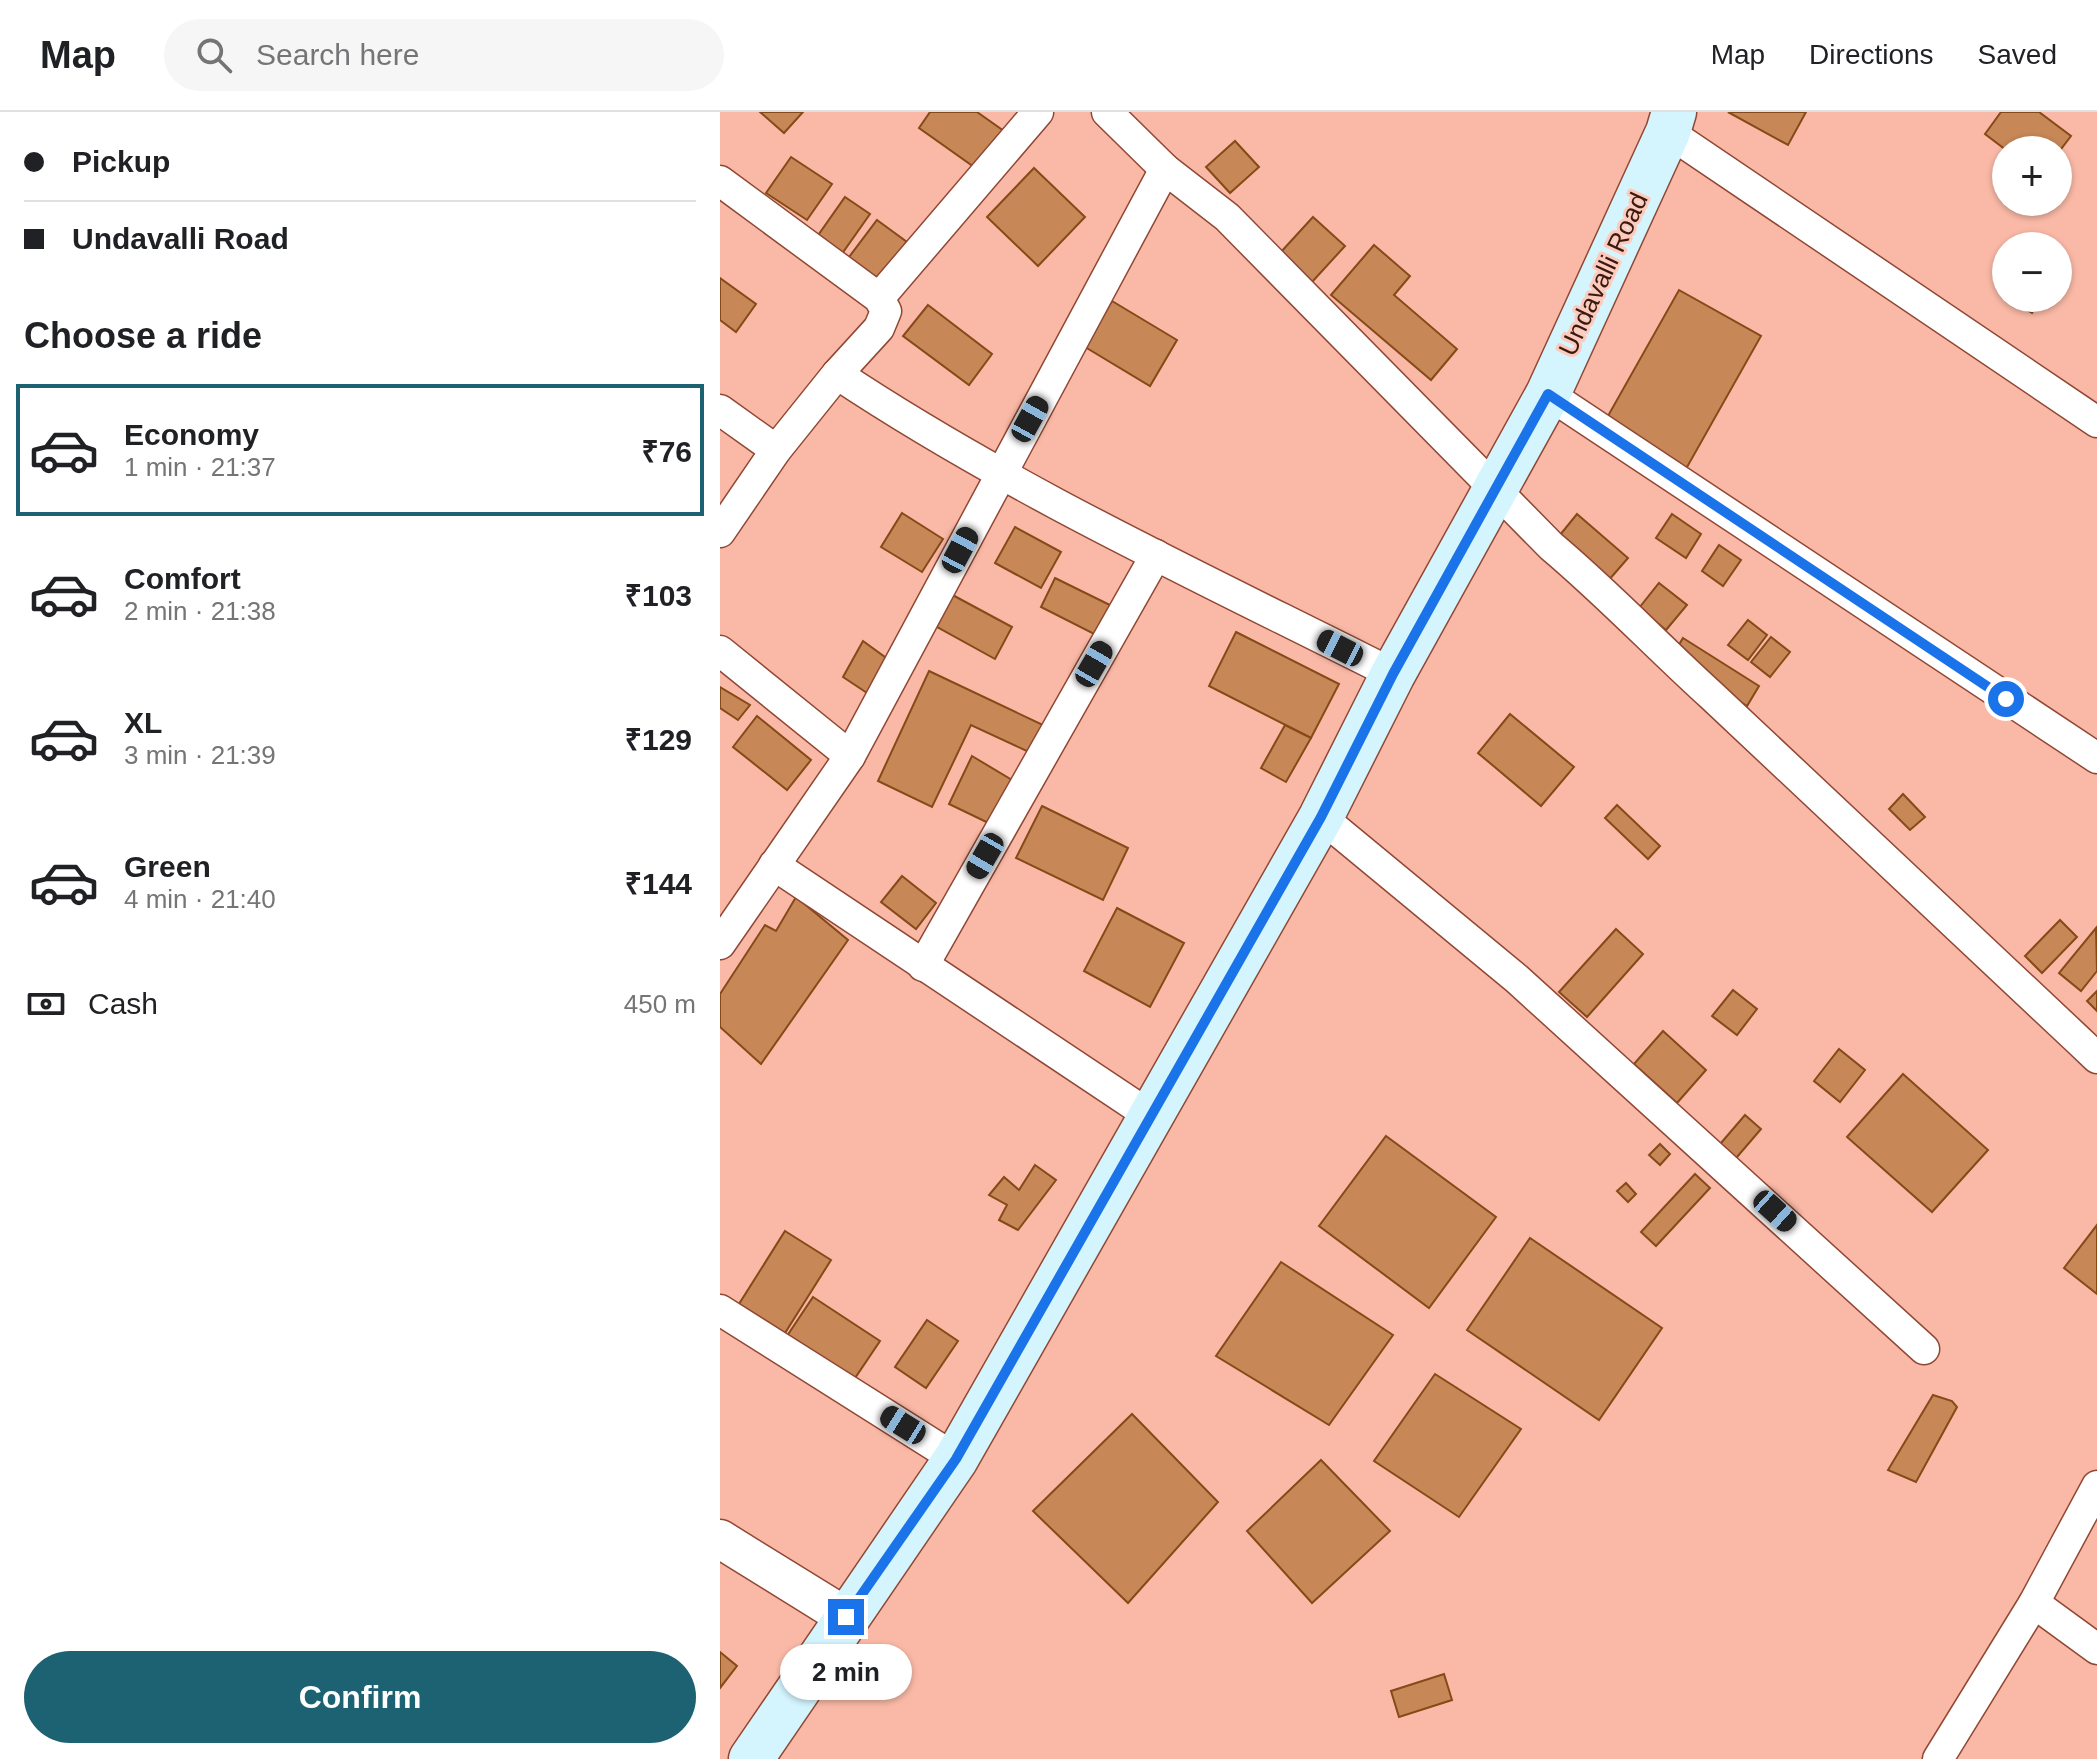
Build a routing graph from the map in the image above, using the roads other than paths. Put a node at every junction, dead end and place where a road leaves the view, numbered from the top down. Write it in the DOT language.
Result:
graph roads {
  1 [pos="1038,112"];
  2 [pos="1107,112"];
  3 [pos="1671,122"];
  4 [pos="1165,169"];
  5 [pos="725,195"];
  6 [pos="879,298"];
  7 [pos="837,374"];
  8 [pos="1548,394"];
  9 [pos="720,410"];
  10 [pos="2097,422"];
  11 [pos="776,450"];
  12 [pos="1000,474"];
  13 [pos="1496,488"];
  14 [pos="720,532"];
  15 [pos="1156,555"];
  16 [pos="720,651"];
  17 [pos="1393,674"];
  18 [pos="850,756"];
  19 [pos="2097,758"];
  20 [pos="1321,817"];
  21 [pos="774,865"];
  22 [pos="720,944"];
  23 [pos="923,966"];
  24 [pos="2097,1058"];
  25 [pos="1149,1115"];
  26 [pos="720,1310"];
  27 [pos="1924,1349"];
  28 [pos="956,1459"];
  29 [pos="2097,1486"];
  30 [pos="720,1539"];
  31 [pos="2034,1603"];
  32 [pos="846,1617"];
  33 [pos="2097,1649"];
  34 [pos="751,1759"];
  35 [pos="1938,1759"];
  1 -- 6 [label="street"];
  2 -- 4 [label="street"];
  3 -- 8 [label="main road, Undavalli Road"];
  3 -- 10 [label="street"];
  4 -- 12 [label="street"];
  4 -- 13 [label="street"];
  5 -- 6 [label="street"];
  6 -- 7 [label="street"];
  7 -- 11 [label="street"];
  7 -- 12 [label="street"];
  8 -- 13 [label="main road, Undavalli Road"];
  8 -- 19 [label="street"];
  9 -- 11 [label="street"];
  11 -- 14 [label="street"];
  12 -- 15 [label="street"];
  12 -- 18 [label="street"];
  13 -- 17 [label="main road, Undavalli Road"];
  13 -- 24 [label="street"];
  15 -- 17 [label="street"];
  15 -- 23 [label="street"];
  16 -- 18 [label="street"];
  17 -- 20 [label="main road, Undavalli Road"];
  18 -- 21 [label="street"];
  20 -- 25 [label="main road, Undavalli Road"];
  20 -- 27 [label="street"];
  21 -- 22 [label="street"];
  21 -- 23 [label="street"];
  23 -- 25 [label="street"];
  25 -- 28 [label="main road, Undavalli Road"];
  26 -- 28 [label="street"];
  28 -- 32 [label="main road, Undavalli Road"];
  29 -- 31 [label="street"];
  30 -- 32 [label="street"];
  31 -- 33 [label="street"];
  31 -- 35 [label="street"];
  32 -- 34 [label="main road, Undavalli Road"];
}
